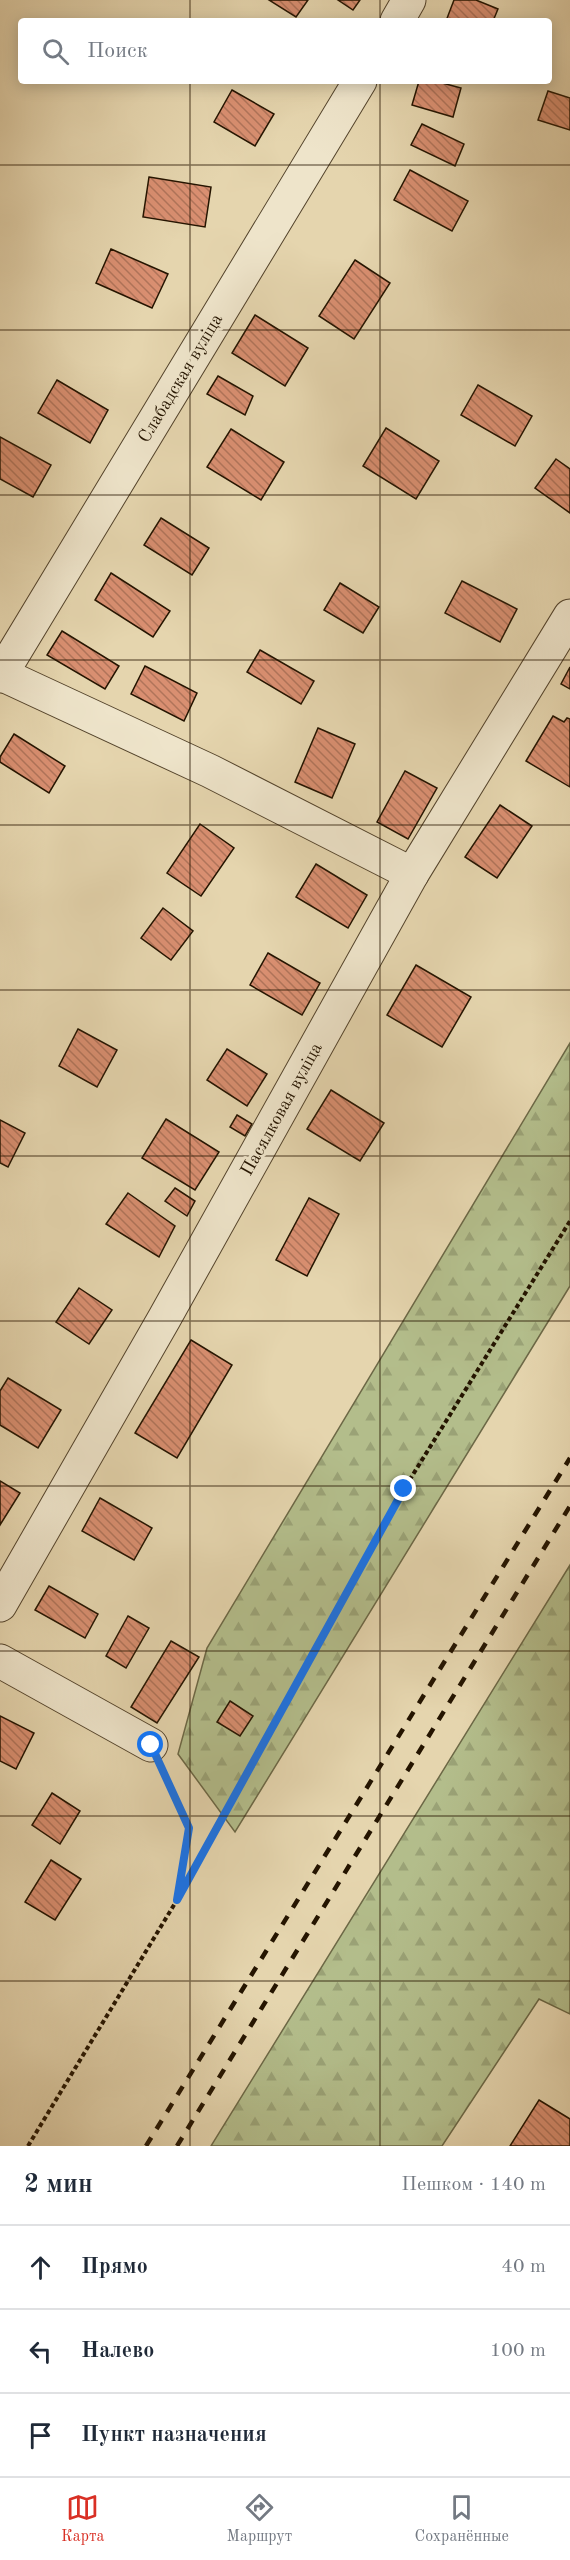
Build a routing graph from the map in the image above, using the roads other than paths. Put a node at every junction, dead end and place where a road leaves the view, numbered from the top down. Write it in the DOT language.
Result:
graph roads {
  1 [pos="409,0"];
  2 [pos="399,18"];
  3 [pos="358,84"];
  4 [pos="570,616"];
  5 [pos="1,675"];
  6 [pos="412,874"];
  7 [pos="0,1605"];
  8 [pos="0,1661"];
  9 [pos="151,1745"];
  1 -- 2 [label="street"];
  3 -- 5 [label="street, Слабадская вуліца"];
  4 -- 6 [label="street, Пасялковая вуліца"];
  5 -- 6 [label="street"];
  6 -- 7 [label="street, Пасялковая вуліца"];
  8 -- 9 [label="street"];
}
